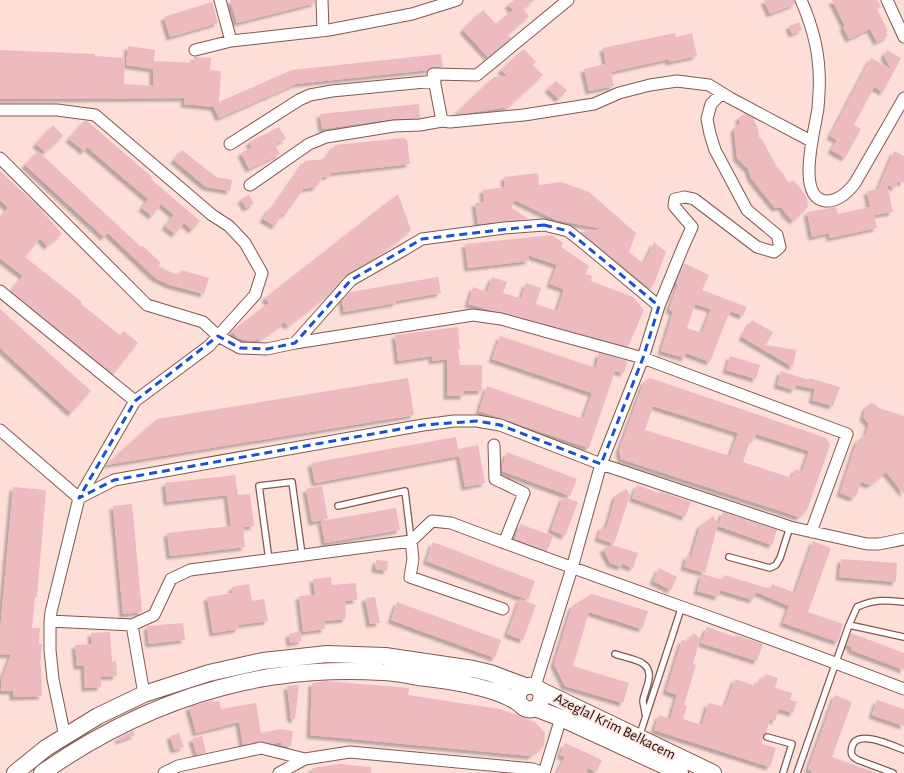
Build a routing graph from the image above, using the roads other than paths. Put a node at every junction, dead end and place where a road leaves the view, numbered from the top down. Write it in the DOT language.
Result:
graph roads {
  1 [pos="220,0"];
  2 [pos="322,0"];
  3 [pos="457,0"];
  4 [pos="568,0"];
  5 [pos="801,0"];
  6 [pos="887,0"];
  7 [pos="323,30"];
  8 [pos="904,37"];
  9 [pos="231,41"];
  10 [pos="195,50"];
  11 [pos="435,81"];
  12 [pos="722,93"];
  13 [pos="904,98"];
  14 [pos="0,110"];
  15 [pos="442,121"];
  16 [pos="811,141"];
  17 [pos="230,144"];
  18 [pos="0,158"];
  19 [pos="250,185"];
  20 [pos="0,291"];
  21 [pos="659,306"];
  22 [pos="218,336"];
  23 [pos="295,343"];
  24 [pos="643,358"];
  25 [pos="135,400"];
  26 [pos="0,430"];
  27 [pos="494,445"];
  28 [pos="601,464"];
  29 [pos="79,498"];
  30 [pos="338,506"];
  31 [pos="790,527"];
  32 [pos="811,532"];
  33 [pos="904,539"];
  34 [pos="411,540"];
  35 [pos="504,543"];
  36 [pos="302,555"];
  37 [pos="729,557"];
  38 [pos="269,560"];
  39 [pos="572,568"];
  40 [pos="904,602"];
  41 [pos="682,606"];
  42 [pos="503,609"];
  43 [pos="50,621"];
  44 [pos="132,625"];
  45 [pos="849,625"];
  46 [pos="904,637"];
  47 [pos="615,654"];
  48 [pos="835,662"];
  49 [pos="533,687"];
  50 [pos="904,688"];
  51 [pos="144,694"];
  52 [pos="519,703"];
  53 [pos="535,708"];
  54 [pos="646,716"];
  55 [pos="561,718"];
  56 [pos="65,737"];
  57 [pos="639,737"];
  58 [pos="767,737"];
  59 [pos="904,750"];
  60 [pos="305,759"];
  61 [pos="14,773"];
  62 [pos="42,773"];
  63 [pos="164,773"];
  64 [pos="279,773"];
  65 [pos="680,773"];
  66 [pos="712,773"];
  67 [pos="783,773"];
  68 [pos="797,773"];
  69 [pos="894,773"];
  1 -- 9 [label="street"];
  2 -- 7 [label="street"];
  3 -- 7 [label="street"];
  4 -- 11 [label="street"];
  5 -- 16 [label="street"];
  6 -- 8 [label="street"];
  7 -- 9 [label="street"];
  9 -- 10 [label="street"];
  11 -- 15 [label="street"];
  11 -- 17 [label="street"];
  12 -- 15 [label="street"];
  12 -- 16 [label="street"];
  12 -- 21 [label="street"];
  13 -- 16 [label="street"];
  14 -- 22 [label="street"];
  15 -- 19 [label="street"];
  18 -- 22 [label="street"];
  20 -- 25 [label="street"];
  21 -- 23 [label="street"];
  21 -- 24 [label="street"];
  22 -- 23 [label="street"];
  22 -- 25 [label="street"];
  23 -- 24 [label="street"];
  24 -- 28 [label="street"];
  24 -- 32 [label="street"];
  25 -- 29 [label="street"];
  26 -- 29 [label="street"];
  27 -- 35 [label="street"];
  28 -- 29 [label="street"];
  28 -- 31 [label="street"];
  28 -- 39 [label="street"];
  29 -- 43 [label="street"];
  30 -- 34 [label="lane"];
  31 -- 32 [label="street"];
  31 -- 37 [label="lane"];
  32 -- 33 [label="street"];
  34 -- 35 [label="street"];
  34 -- 36 [label="street"];
  34 -- 42 [label="street"];
  35 -- 39 [label="street"];
  36 -- 38 [label="street"];
  36 -- 38 [label="lane"];
  38 -- 44 [label="street"];
  39 -- 41 [label="street"];
  39 -- 49 [label="street"];
  40 -- 45 [label="lane"];
  41 -- 48 [label="street"];
  41 -- 54 [label="lane"];
  43 -- 44 [label="street"];
  43 -- 56 [label="street"];
  44 -- 51 [label="street"];
  45 -- 46 [label="lane"];
  45 -- 48 [label="lane"];
  47 -- 54 [label="lane"];
  48 -- 50 [label="street"];
  48 -- 68 [label="lane"];
  49 -- 51 [label="main road, Azeglal Krim Belkacem"];
  49 -- 52 [label="main road"];
  49 -- 53 [label="main road"];
  49 -- 57 [label="main road, Azeglal Krim Belkacem"];
  51 -- 56 [label="main road, Azeglal Krim Belkacem"];
  52 -- 53 [label="main road"];
  52 -- 62 [label="main road"];
  53 -- 55 [label="main road"];
  54 -- 57 [label="lane"];
  55 -- 60 [label="street"];
  55 -- 65 [label="main road"];
  56 -- 61 [label="main road, Azeglal Krim Belkacem"];
  57 -- 66 [label="main road, Azeglal Krim Belkacem"];
  58 -- 67 [label="lane"];
  59 -- 69 [label="lane"];
  60 -- 63 [label="street"];
  60 -- 64 [label="street"];
}
